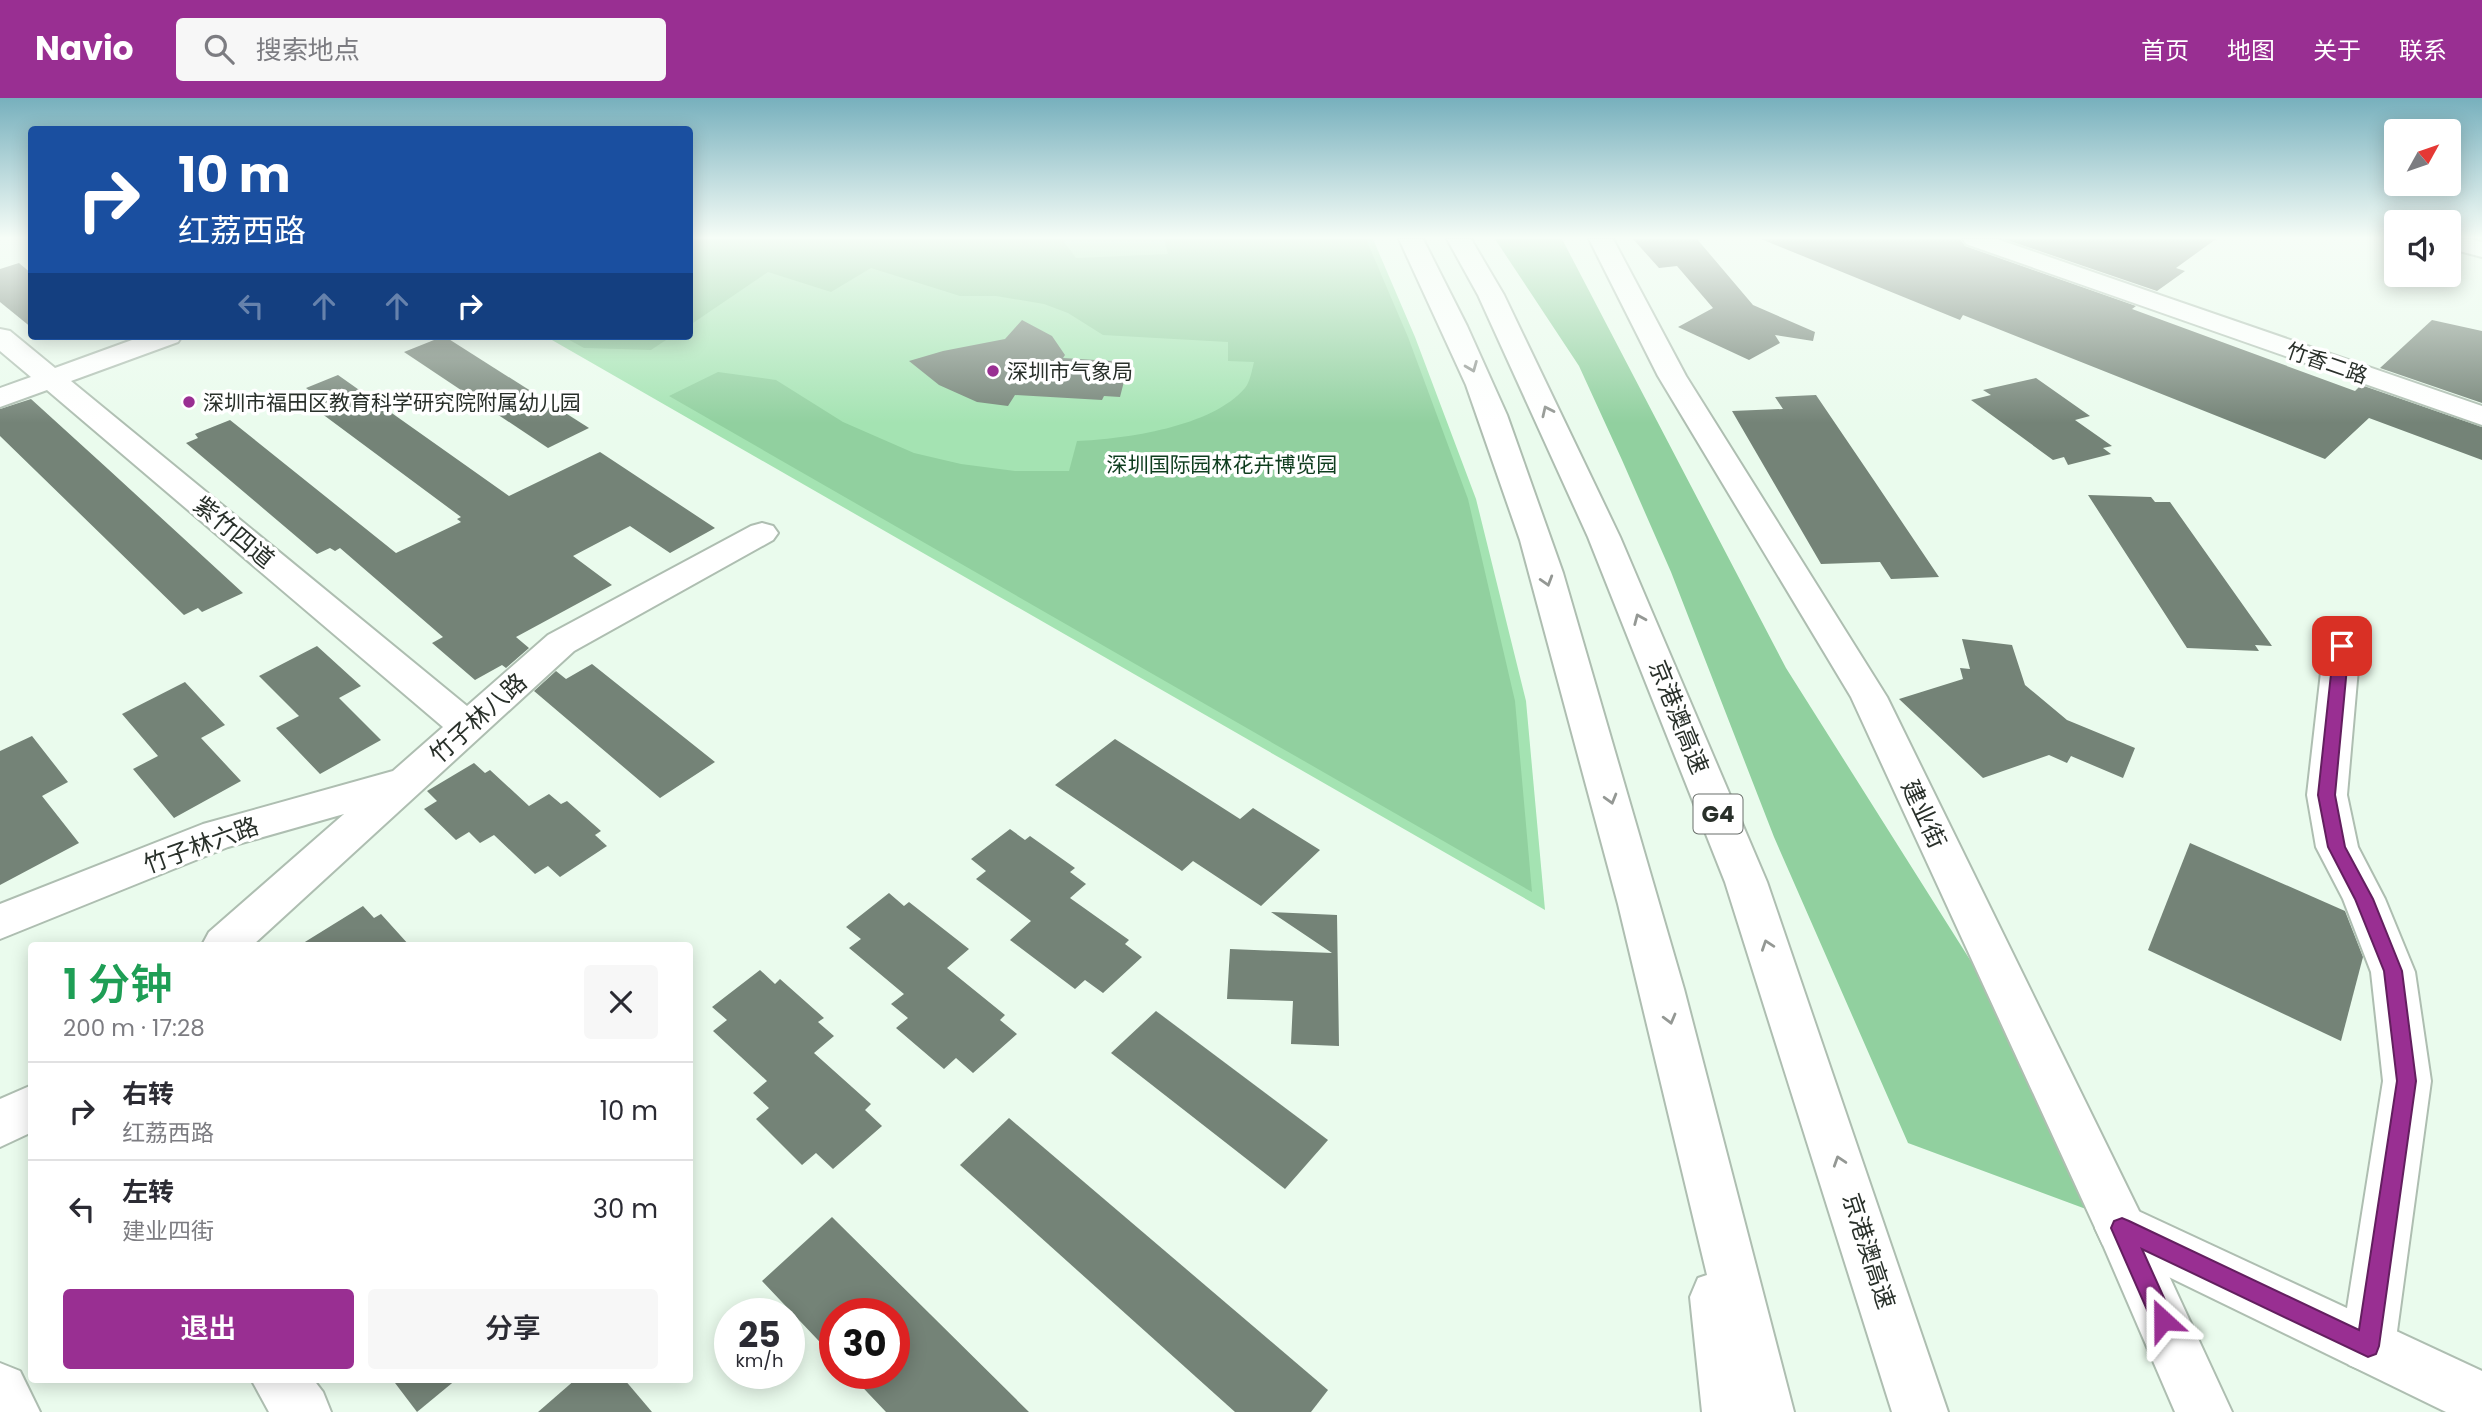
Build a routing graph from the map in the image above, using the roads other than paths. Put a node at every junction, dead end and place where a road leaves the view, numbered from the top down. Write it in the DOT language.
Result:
graph roads {
  1 [pos="1440,300"];
  2 [pos="1493,300"];
  3 [pos="1633,300"];
  4 [pos="2151,300"];
  5 [pos="0,337"];
  6 [pos="157,340"];
  7 [pos="51,379"];
  8 [pos="0,398"];
  9 [pos="2482,416"];
  10 [pos="762,533"];
  11 [pos="2342,646"];
  12 [pos="468,727"];
  13 [pos="407,782"];
  14 [pos="0,922"];
  15 [pos="227,942"];
  16 [pos="28,1108"];
  17 [pos="0,1125"];
  18 [pos="1698,1128"];
  19 [pos="2122,1228"];
  20 [pos="2368,1346"];
  21 [pos="282,1383"];
  22 [pos="0,1391"];
  23 [pos="1918,1400"];
  24 [pos="2482,1400"];
  25 [pos="12,1412"];
  26 [pos="303,1412"];
  27 [pos="1730,1412"];
  28 [pos="1766,1412"];
  29 [pos="2204,1412"];
  1 -- 18 [label="main road, one-way"];
  23 -- 2 [label="main road, 京港澳高速 / G4, one-way"];
  3 -- 19 [label="main road, 建业街"];
  4 -- 9 [label="main road, 竹香二路"];
  5 -- 7 [label="main road, 紫竹四道"];
  6 -- 7 [label="main road"];
  7 -- 8 [label="main road"];
  7 -- 12 [label="main road, 紫竹四道"];
  10 -- 12 [label="main road, 竹子林八路"];
  11 -- 20 [label="main road"];
  12 -- 13 [label="main road, 竹子林八路"];
  13 -- 14 [label="main road, 竹子林六路"];
  13 -- 15 [label="main road, 竹子林八路"];
  16 -- 17 [label="main road"];
  18 -- 27 [label="main road"];
  18 -- 28 [label="main road"];
  19 -- 20 [label="main road"];
  19 -- 29 [label="main road, 建业街"];
  20 -- 24 [label="main road"];
  21 -- 26 [label="main road"];
  22 -- 25 [label="main road"];
}
